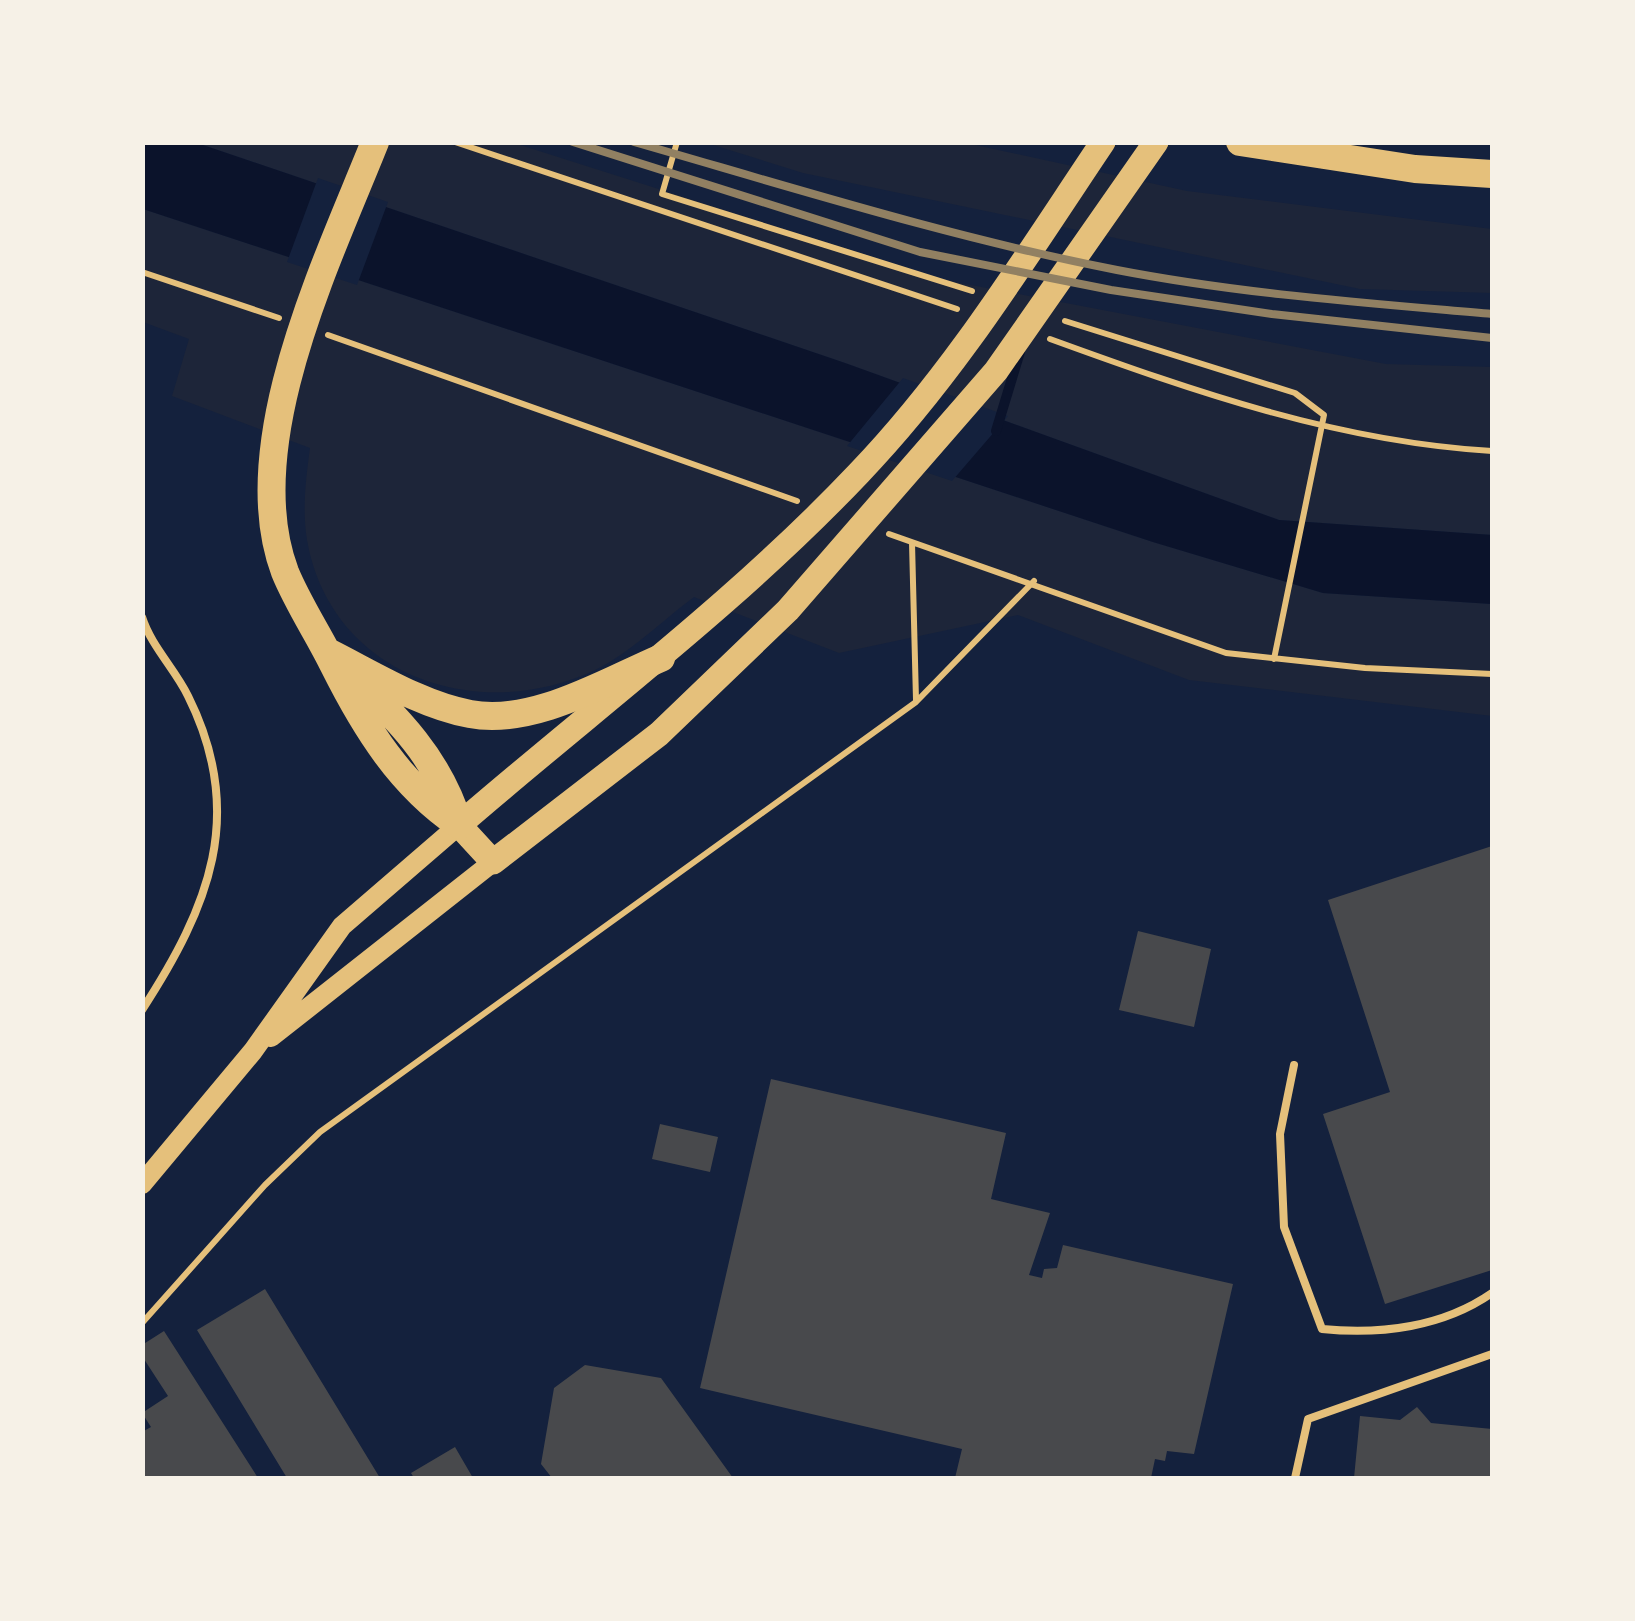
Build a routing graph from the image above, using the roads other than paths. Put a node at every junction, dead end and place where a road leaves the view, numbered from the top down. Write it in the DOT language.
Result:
graph roads {
  1 [pos="374,142"];
  2 [pos="1103,142"];
  3 [pos="1156,142"];
  4 [pos="1240,142"];
  5 [pos="1492,174"];
  6 [pos="142,617"];
  7 [pos="328,652"];
  8 [pos="661,658"];
  9 [pos="459,824"];
  10 [pos="492,862"];
  11 [pos="142,1010"];
  12 [pos="253,1051"];
  13 [pos="1294,1065"];
  14 [pos="142,1184"];
  15 [pos="1492,1293"];
  16 [pos="1492,1354"];
  17 [pos="1295,1478"];
  1 -- 7 [label="highway"];
  2 -- 8 [label="main road"];
  3 -- 10 [label="main road"];
  4 -- 5 [label="highway"];
  6 -- 11 [label="lane"];
  7 -- 8 [label="highway"];
  7 -- 9 [label="highway"];
  8 -- 9 [label="main road"];
  9 -- 10 [label="main road"];
  9 -- 12 [label="main road"];
  10 -- 12 [label="main road"];
  12 -- 14 [label="main road"];
  13 -- 15 [label="lane"];
  16 -- 17 [label="lane"];
}
